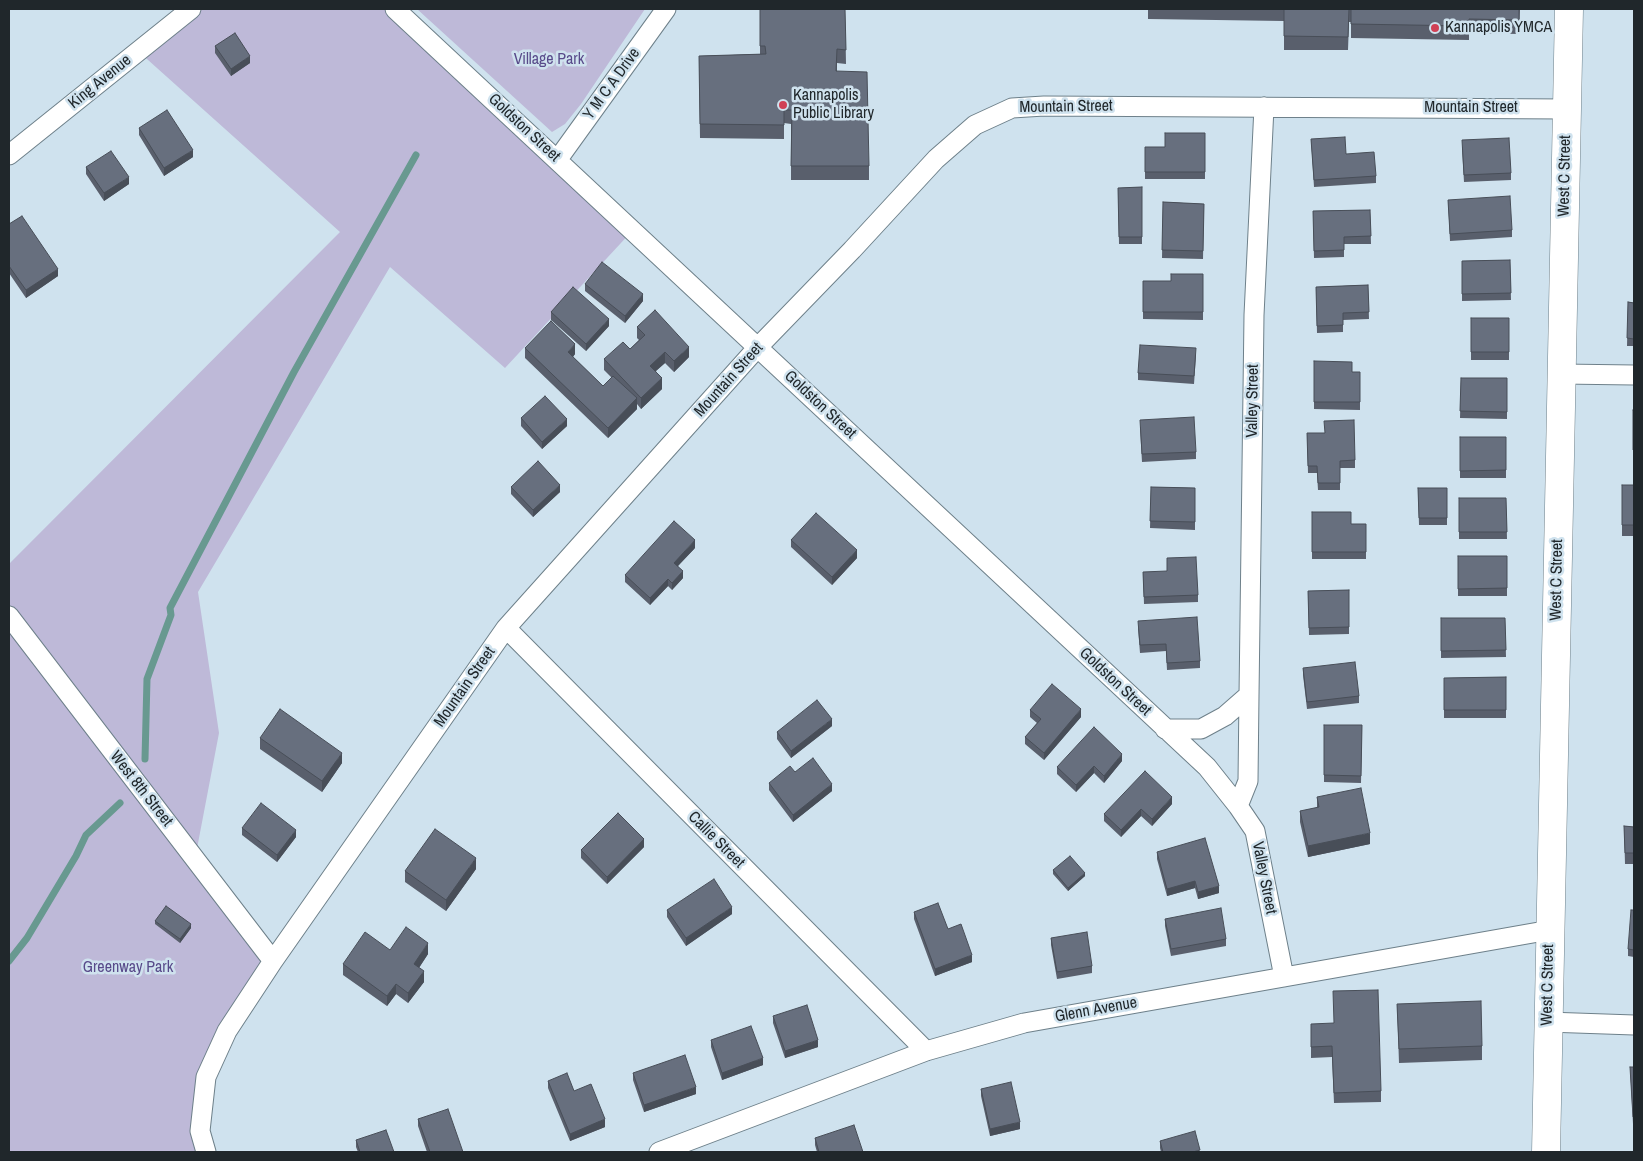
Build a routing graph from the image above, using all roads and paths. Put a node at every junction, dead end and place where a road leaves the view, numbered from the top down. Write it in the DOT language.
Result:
graph roads {
  1 [pos="191,9"];
  2 [pos="395,9"];
  3 [pos="666,9"];
  4 [pos="1569,9"];
  5 [pos="1264,107"];
  6 [pos="1567,109"];
  7 [pos="9,155"];
  8 [pos="558,159"];
  9 [pos="758,347"];
  10 [pos="1561,374"];
  11 [pos="1634,374"];
  12 [pos="9,616"];
  13 [pos="506,628"];
  14 [pos="1249,696"];
  15 [pos="1165,729"];
  16 [pos="1238,806"];
  17 [pos="1550,930"];
  18 [pos="273,961"];
  19 [pos="1284,977"];
  20 [pos="1547,1022"];
  21 [pos="1634,1025"];
  22 [pos="926,1051"];
  23 [pos="206,1152"];
  24 [pos="659,1152"];
  25 [pos="1546,1152"];
  1 -- 7 [label="street, King Avenue"];
  2 -- 8 [label="street, Goldston Street"];
  3 -- 8 [label="street, Y M C A Drive"];
  4 -- 6 [label="main road, West C Street"];
  5 -- 6 [label="street, Mountain Street"];
  5 -- 9 [label="street, Mountain Street"];
  5 -- 14 [label="street, Valley Street"];
  6 -- 10 [label="main road, West C Street"];
  8 -- 9 [label="street, Goldston Street"];
  9 -- 13 [label="street, Mountain Street"];
  9 -- 15 [label="street, Goldston Street"];
  10 -- 11 [label="street"];
  10 -- 17 [label="main road, West C Street"];
  12 -- 18 [label="street, West 8th Street"];
  13 -- 18 [label="street, Mountain Street"];
  13 -- 22 [label="street, Callie Street"];
  14 -- 15 [label="street"];
  14 -- 16 [label="street, Valley Street"];
  15 -- 16 [label="street, Goldston Street"];
  16 -- 19 [label="street, Valley Street"];
  17 -- 19 [label="street, Glenn Avenue"];
  17 -- 20 [label="main road, West C Street"];
  18 -- 23 [label="street, Mountain Street"];
  19 -- 22 [label="street, Glenn Avenue"];
  20 -- 21 [label="street"];
  20 -- 25 [label="main road, West C Street"];
  22 -- 24 [label="street, Glenn Avenue"];
}
